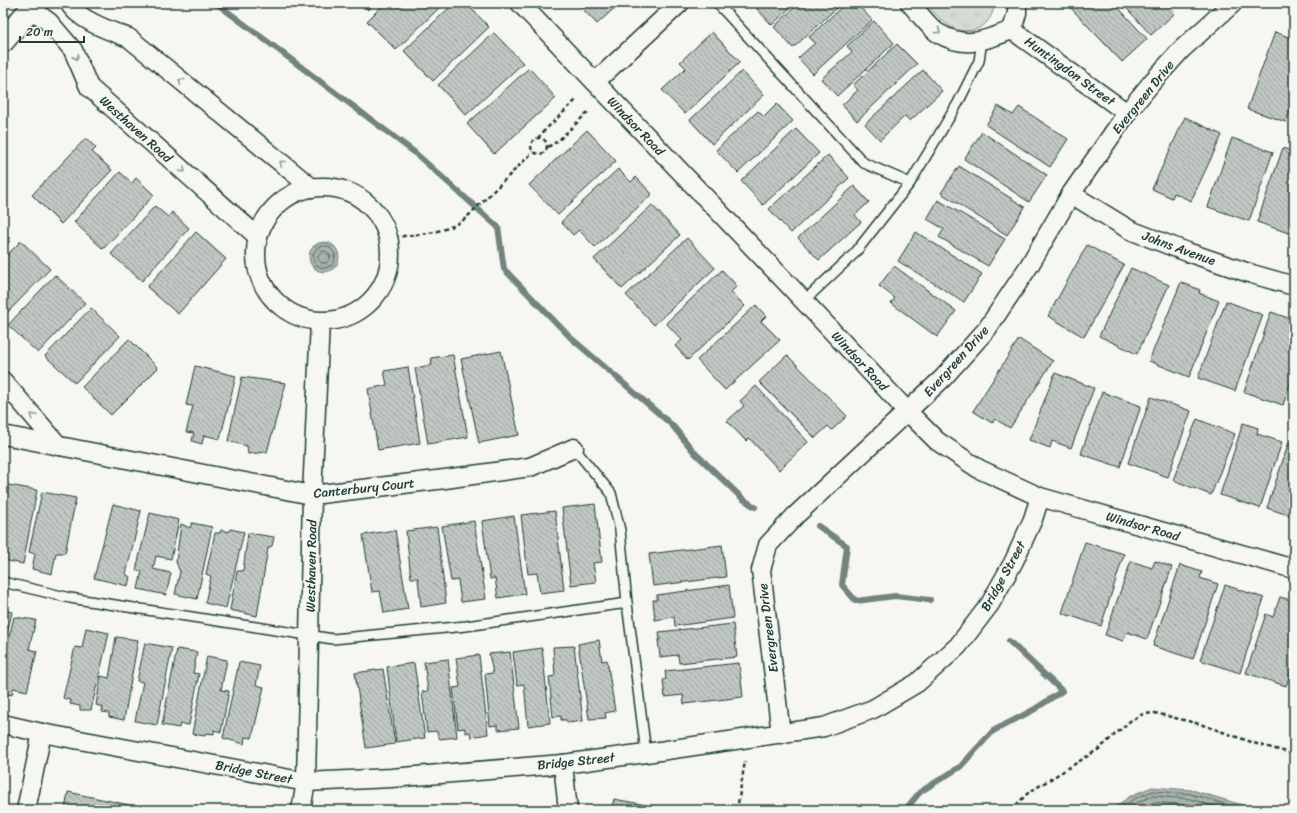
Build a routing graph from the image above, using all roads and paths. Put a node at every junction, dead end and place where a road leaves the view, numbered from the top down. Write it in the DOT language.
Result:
graph roads {
  1 [pos="69,3"];
  2 [pos="520,3"];
  3 [pos="680,3"];
  4 [pos="717,3"];
  5 [pos="910,3"];
  6 [pos="1017,3"];
  7 [pos="1233,3"];
  8 [pos="34,6"];
  9 [pos="1012,30"];
  10 [pos="982,40"];
  11 [pos="3,41"];
  12 [pos="595,82"];
  13 [pos="578,99"];
  14 [pos="589,112"];
  15 [pos="1127,113"];
  16 [pos="538,138"];
  17 [pos="548,147"];
  18 [pos="533,152"];
  19 [pos="910,183"];
  20 [pos="312,188"];
  21 [pos="1071,194"];
  22 [pos="258,237"];
  23 [pos="388,238"];
  24 [pos="1294,286"];
  25 [pos="804,301"];
  26 [pos="320,322"];
  27 [pos="3,381"];
  28 [pos="908,412"];
  29 [pos="3,436"];
  30 [pos="58,446"];
  31 [pos="574,448"];
  32 [pos="312,495"];
  33 [pos="1040,497"];
  34 [pos="1294,569"];
  35 [pos="3,582"];
  36 [pos="627,603"];
  37 [pos="309,636"];
  38 [pos="3,724"];
  39 [pos="42,733"];
  40 [pos="781,734"];
  41 [pos="646,753"];
  42 [pos="1294,754"];
  43 [pos="745,761"];
  44 [pos="563,764"];
  45 [pos="306,782"];
  46 [pos="26,810"];
  47 [pos="301,810"];
  48 [pos="568,810"];
  49 [pos="737,810"];
  50 [pos="1011,810"];
  20 -- 1 [label="street, one-way"];
  2 -- 12 [label="street, Windsor Road"];
  3 -- 12 [label="street"];
  4 -- 19 [label="lane"];
  5 -- 10 [label="street, Huntingdon Street, one-way"];
  6 -- 9 [label="street, Huntingdon Street"];
  7 -- 15 [label="street, Evergreen Drive"];
  8 -- 11 [label="main road"];
  8 -- 22 [label="street, Westhaven Road, one-way"];
  9 -- 10 [label="street, Huntingdon Street"];
  9 -- 15 [label="street, Huntingdon Street"];
  10 -- 19 [label="lane"];
  12 -- 25 [label="street, Windsor Road"];
  13 -- 16 [label="path"];
  14 -- 17 [label="path"];
  15 -- 21 [label="street, Evergreen Drive"];
  16 -- 17 [label="path"];
  16 -- 18 [label="path"];
  17 -- 18 [label="path"];
  18 -- 23 [label="path"];
  19 -- 25 [label="lane"];
  20 -- 22 [label="street"];
  20 -- 23 [label="street"];
  21 -- 24 [label="street, Johns Avenue"];
  21 -- 28 [label="street, Evergreen Drive"];
  22 -- 26 [label="street"];
  23 -- 26 [label="street"];
  25 -- 28 [label="street, Windsor Road"];
  26 -- 32 [label="street, Westhaven Road"];
  30 -- 27 [label="street, one-way"];
  28 -- 33 [label="street, Windsor Road"];
  28 -- 40 [label="street, Evergreen Drive"];
  29 -- 30 [label="street, Canterbury Court"];
  30 -- 32 [label="street, Canterbury Court"];
  31 -- 32 [label="street, Canterbury Court"];
  31 -- 36 [label="lane"];
  32 -- 37 [label="street, Westhaven Road"];
  33 -- 34 [label="street, Windsor Road"];
  33 -- 40 [label="street, Bridge Street"];
  35 -- 37 [label="lane"];
  36 -- 37 [label="lane"];
  36 -- 41 [label="lane"];
  37 -- 45 [label="street, Westhaven Road"];
  38 -- 39 [label="street, Bridge Street"];
  39 -- 45 [label="street, Bridge Street"];
  39 -- 46 [label="street"];
  40 -- 41 [label="street, Bridge Street"];
  41 -- 44 [label="street, Bridge Street"];
  42 -- 50 [label="path"];
  43 -- 49 [label="path"];
  44 -- 45 [label="street, Bridge Street"];
  44 -- 48 [label="street"];
  45 -- 47 [label="street, Westhaven Road"];
}
